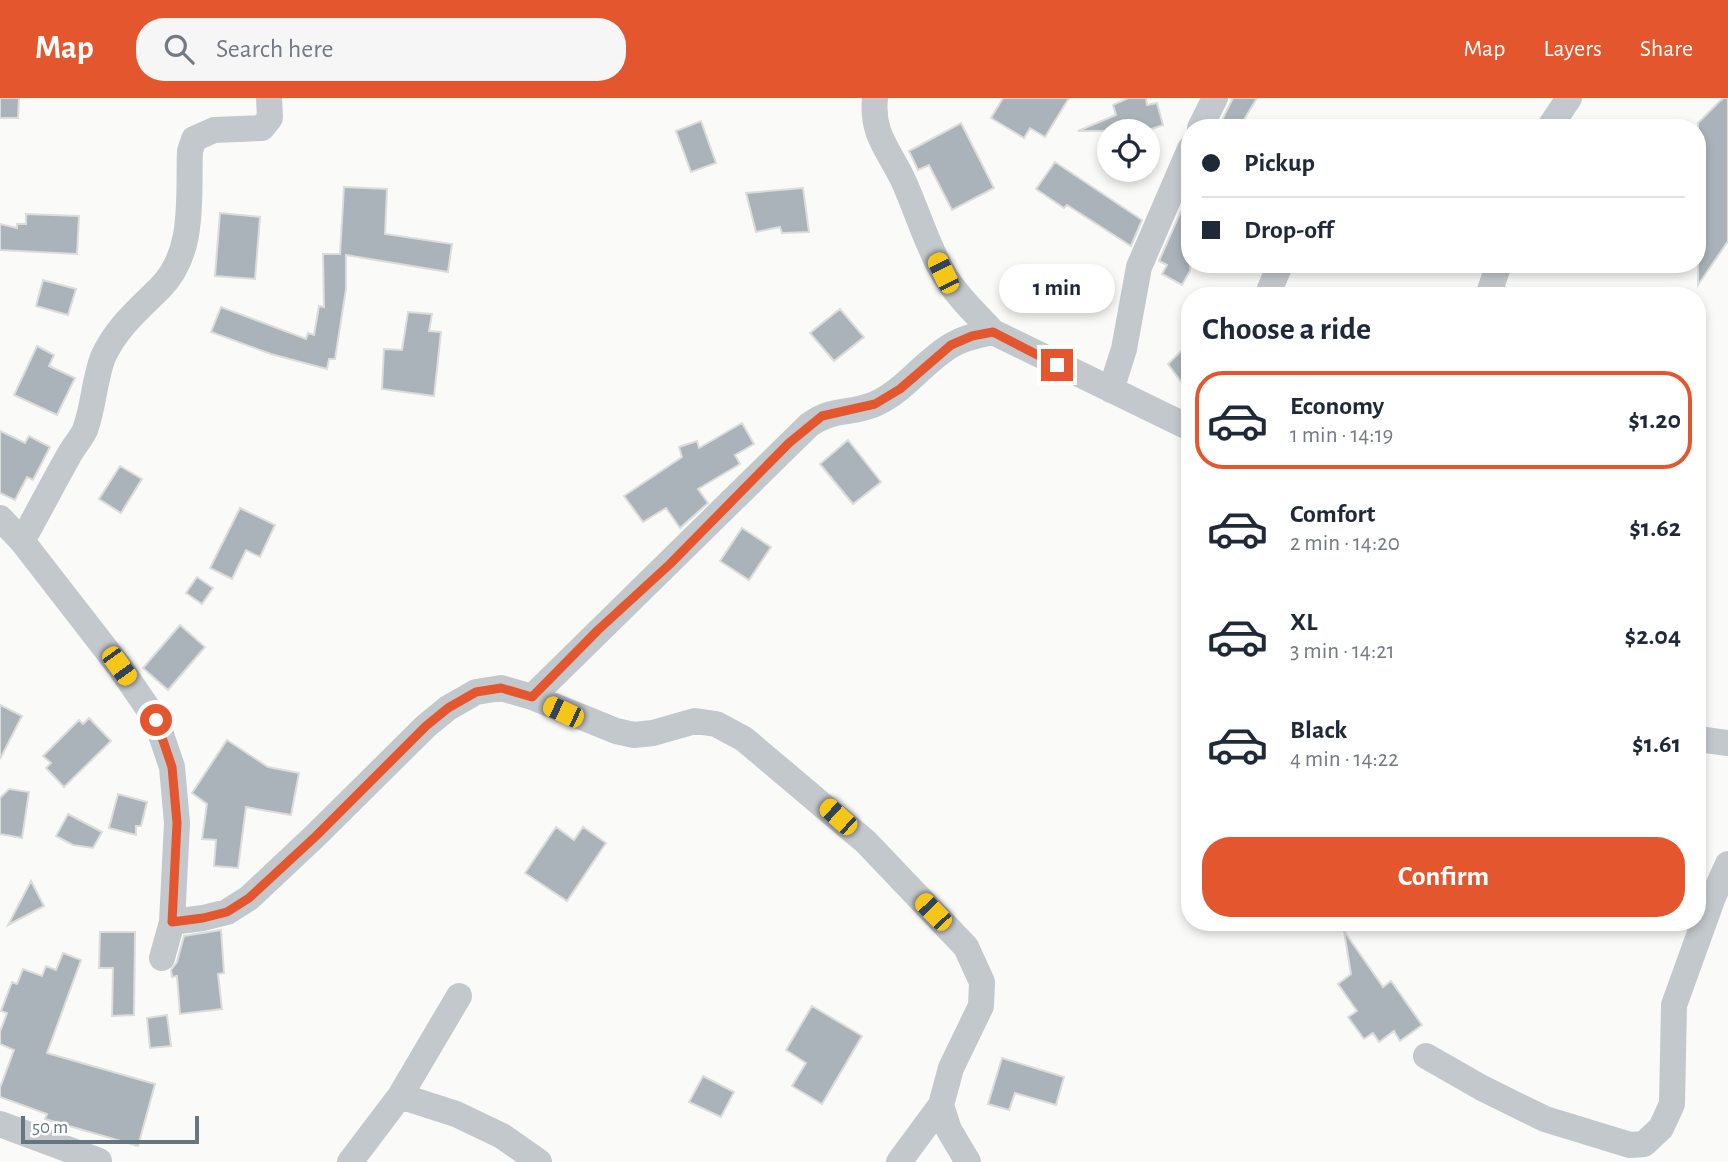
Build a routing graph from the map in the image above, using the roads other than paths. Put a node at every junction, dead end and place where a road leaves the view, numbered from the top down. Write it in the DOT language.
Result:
graph roads {
  1 [pos="270,98"];
  2 [pos="875,98"];
  3 [pos="1215,98"];
  4 [pos="1569,98"];
  5 [pos="1204,119"];
  6 [pos="1555,119"];
  7 [pos="1181,170"];
  8 [pos="993,332"];
  9 [pos="1111,390"];
  10 [pos="1181,424"];
  11 [pos="0,518"];
  12 [pos="22,541"];
  13 [pos="532,697"];
  14 [pos="1706,740"];
  15 [pos="1728,743"];
  16 [pos="1728,864"];
  17 [pos="1706,916"];
  18 [pos="172,922"];
  19 [pos="1701,931"];
  20 [pos="162,958"];
  21 [pos="459,996"];
  22 [pos="1426,1056"];
  23 [pos="400,1096"];
  24 [pos="941,1105"];
  25 [pos="0,1124"];
  26 [pos="99,1161"];
  27 [pos="350,1162"];
  28 [pos="539,1162"];
  29 [pos="900,1162"];
  30 [pos="968,1162"];
  1 -- 12 [label="street"];
  2 -- 8 [label="street"];
  3 -- 5 [label="street"];
  4 -- 6 [label="street"];
  7 -- 9 [label="street"];
  8 -- 9 [label="street"];
  8 -- 13 [label="street"];
  9 -- 10 [label="street"];
  11 -- 12 [label="street"];
  12 -- 18 [label="street"];
  13 -- 18 [label="street"];
  13 -- 24 [label="street"];
  14 -- 15 [label="street"];
  16 -- 17 [label="street"];
  18 -- 20 [label="street"];
  19 -- 22 [label="street"];
  21 -- 23 [label="street"];
  23 -- 27 [label="street"];
  23 -- 28 [label="street"];
  24 -- 29 [label="street"];
  24 -- 30 [label="street"];
  25 -- 26 [label="street"];
}
